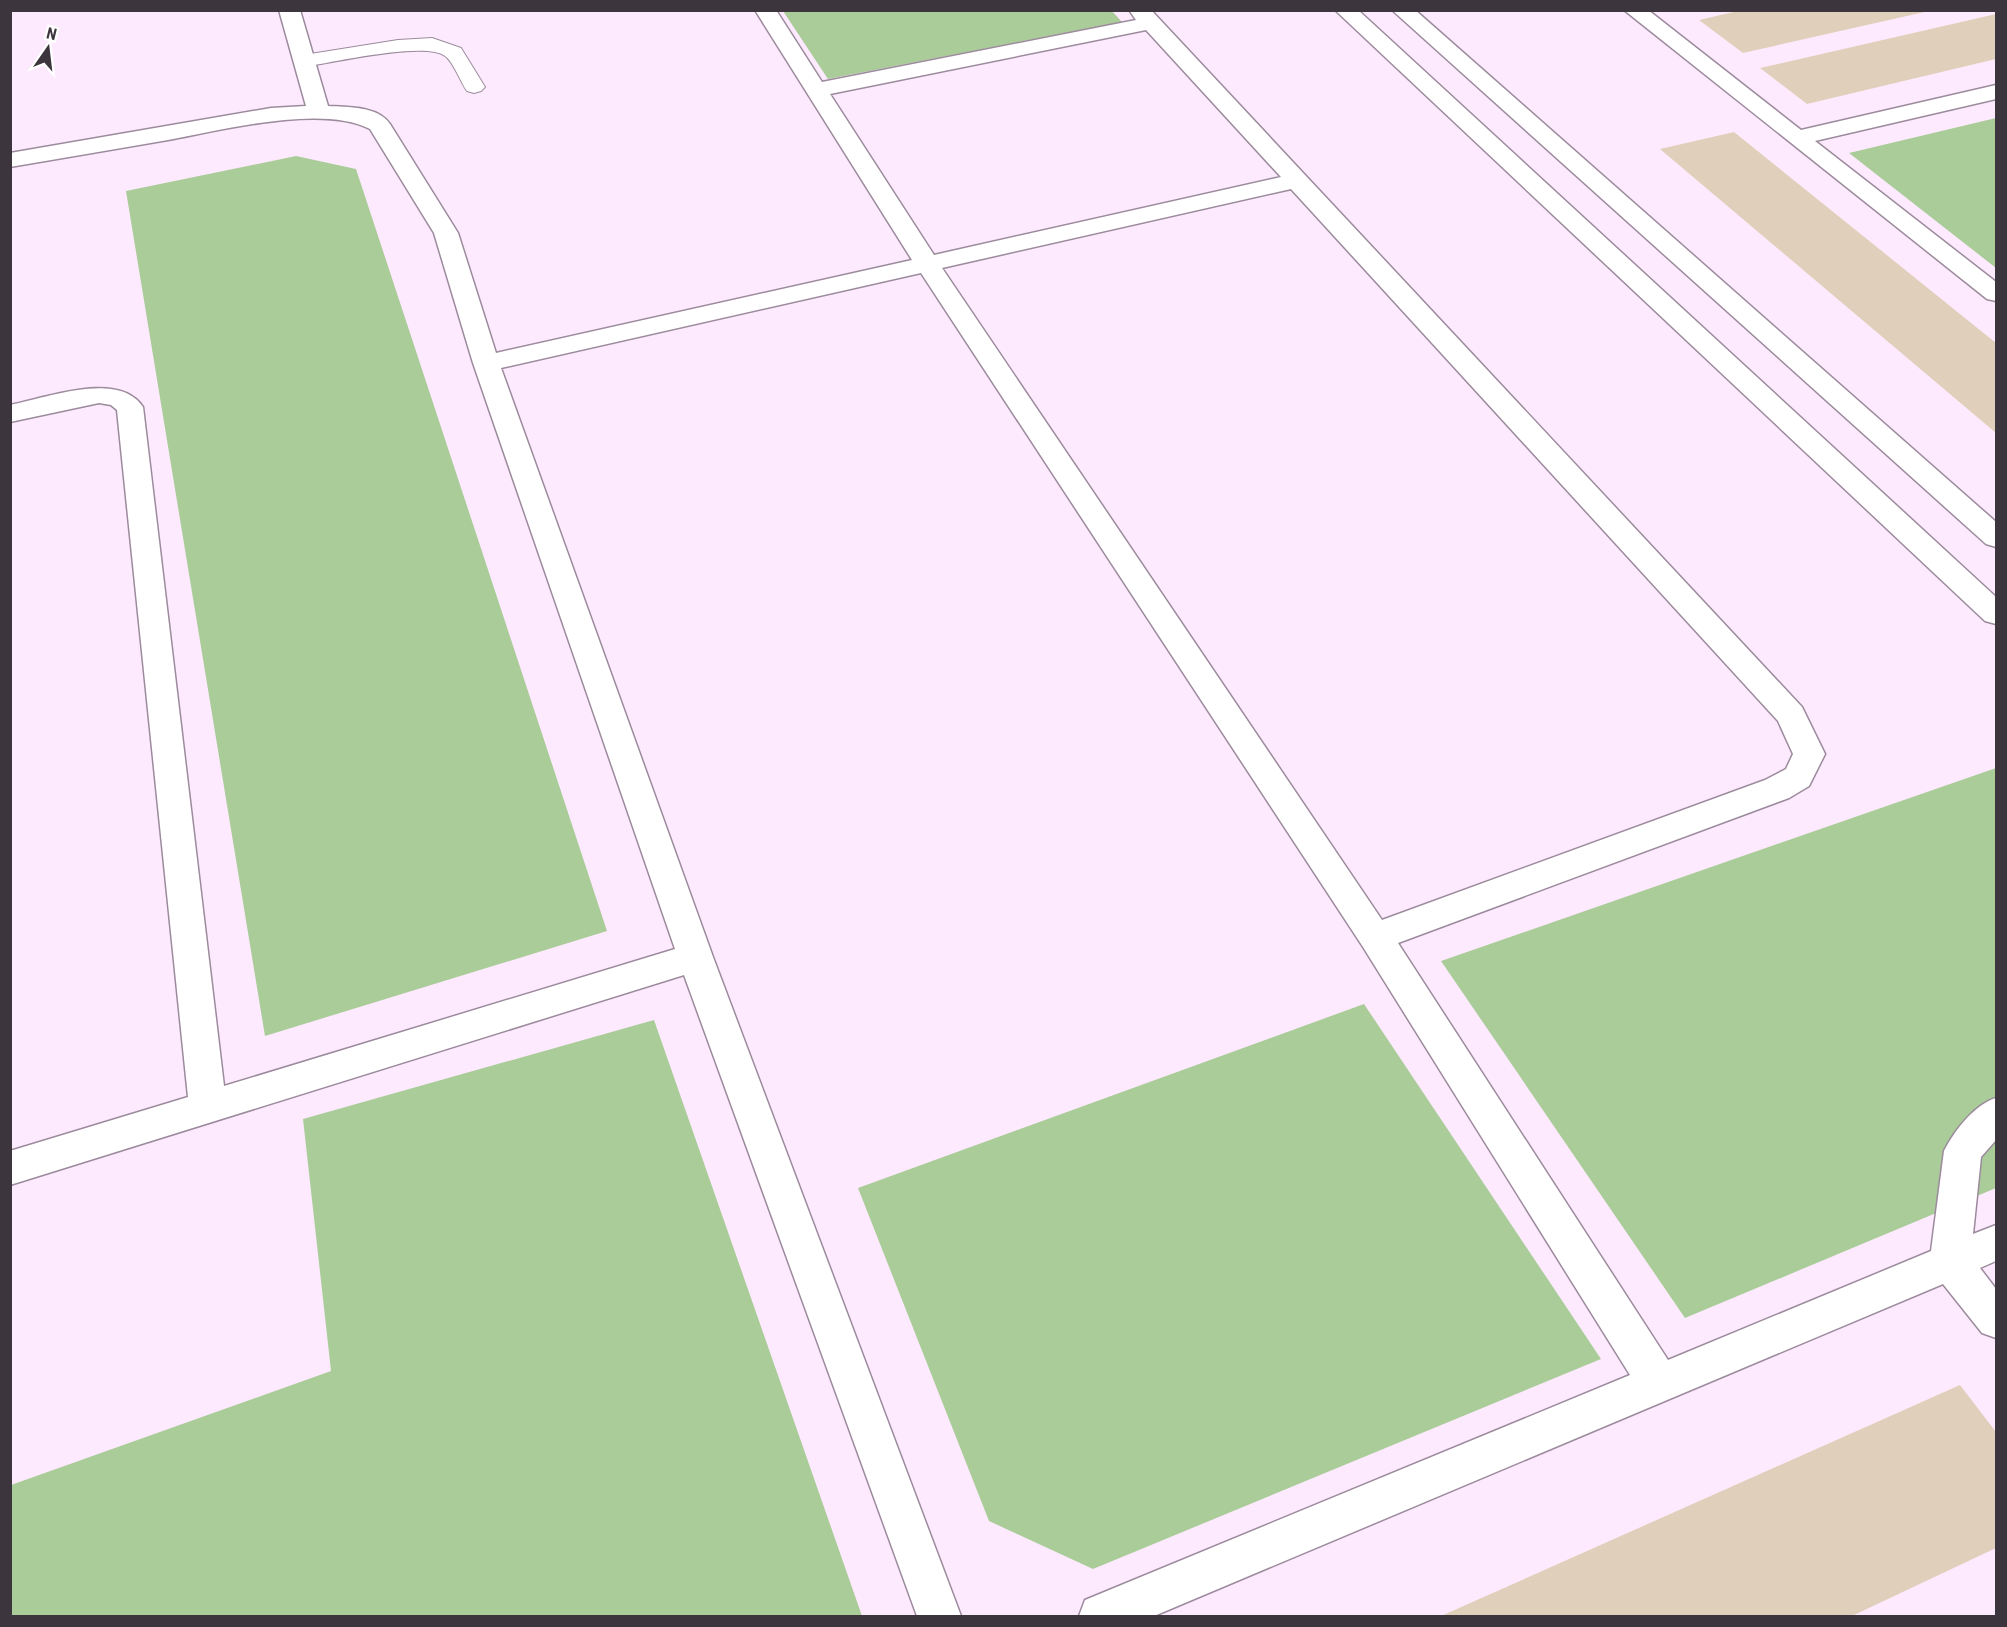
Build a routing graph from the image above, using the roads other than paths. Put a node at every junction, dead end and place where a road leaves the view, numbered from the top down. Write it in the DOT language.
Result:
graph roads {
  1 [pos="289,10"];
  2 [pos="765,10"];
  3 [pos="1345,10"];
  4 [pos="1402,10"];
  5 [pos="1647,14"];
  6 [pos="1145,17"];
  7 [pos="304,61"];
  8 [pos="474,87"];
  9 [pos="817,90"];
  10 [pos="1996,92"];
  11 [pos="319,112"];
  12 [pos="1796,138"];
  13 [pos="10,160"];
  14 [pos="1296,181"];
  15 [pos="928,265"];
  16 [pos="1996,294"];
  17 [pos="486,363"];
  18 [pos="10,414"];
  19 [pos="1996,537"];
  20 [pos="1996,614"];
  21 [pos="1375,937"];
  22 [pos="695,957"];
  23 [pos="208,1107"];
  24 [pos="1996,1114"];
  25 [pos="10,1168"];
  26 [pos="1996,1243"];
  27 [pos="1950,1263"];
  28 [pos="1996,1319"];
  29 [pos="1659,1383"];
  30 [pos="939,1617"];
  31 [pos="1101,1617"];
  1 -- 7 [label="street"];
  2 -- 9 [label="street"];
  3 -- 20 [label="street"];
  4 -- 19 [label="street"];
  5 -- 12 [label="street"];
  6 -- 9 [label="street"];
  6 -- 14 [label="street"];
  7 -- 8 [label="lane"];
  7 -- 11 [label="street"];
  9 -- 15 [label="street"];
  10 -- 12 [label="street"];
  11 -- 13 [label="street"];
  11 -- 17 [label="street"];
  12 -- 16 [label="street"];
  14 -- 15 [label="street"];
  14 -- 21 [label="street"];
  15 -- 17 [label="street"];
  15 -- 21 [label="street"];
  17 -- 22 [label="street"];
  18 -- 23 [label="street"];
  21 -- 29 [label="street"];
  22 -- 23 [label="street"];
  22 -- 30 [label="street"];
  23 -- 25 [label="street"];
  24 -- 27 [label="street"];
  26 -- 27 [label="street"];
  27 -- 28 [label="street"];
  27 -- 29 [label="street"];
  29 -- 31 [label="street"];
}
